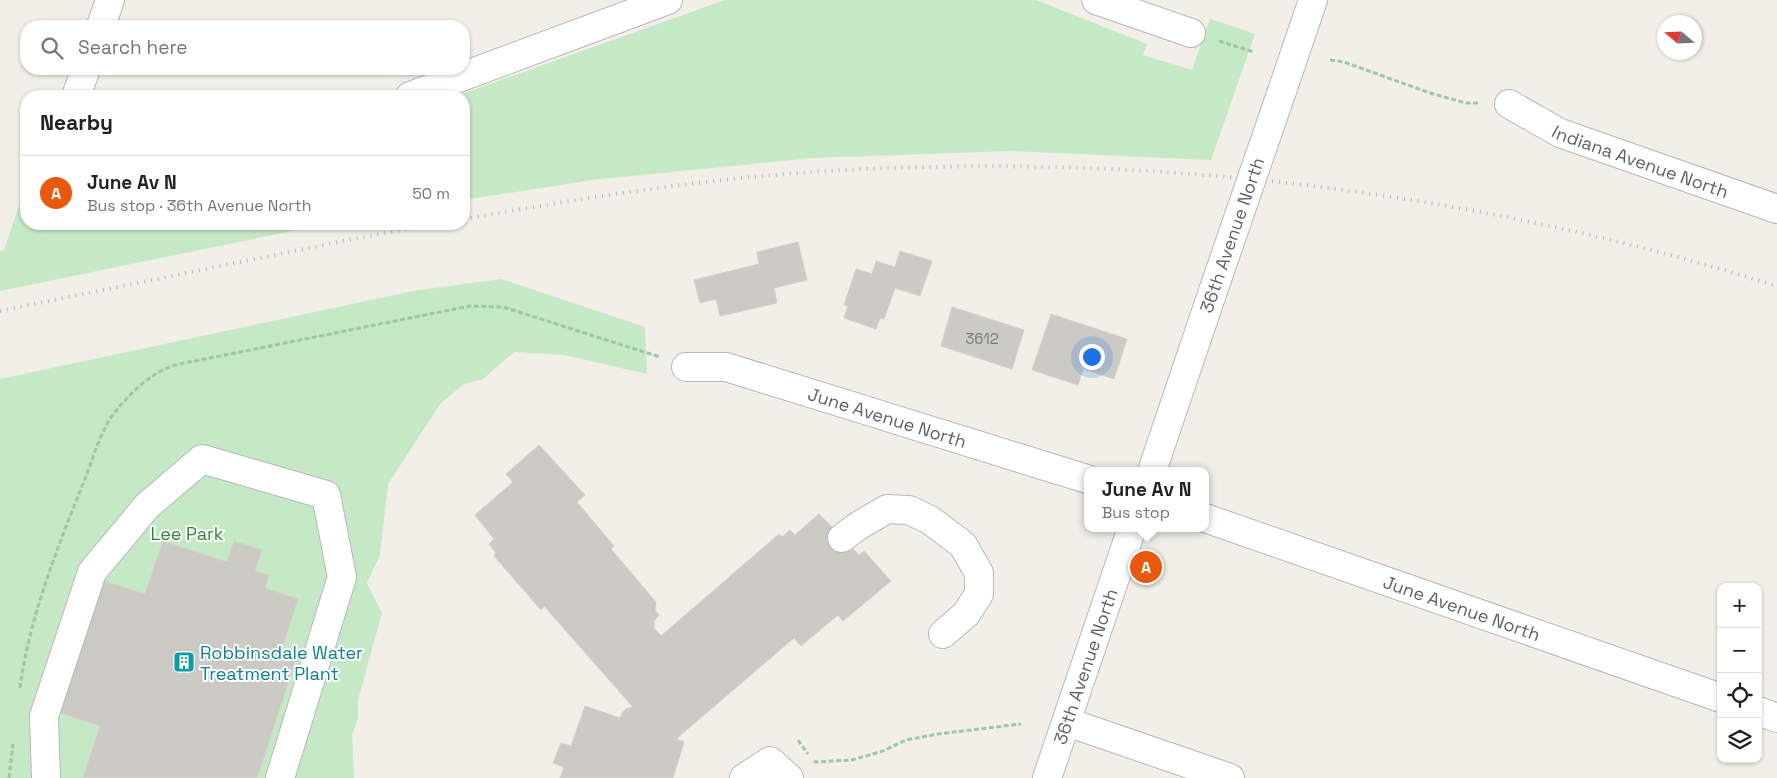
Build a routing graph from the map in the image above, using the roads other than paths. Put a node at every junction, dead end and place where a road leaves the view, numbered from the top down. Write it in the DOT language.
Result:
graph roads {
  1 [pos="110,0"];
  2 [pos="668,0"];
  3 [pos="1096,0"];
  4 [pos="1313,0"];
  5 [pos="103,20"];
  6 [pos="1191,33"];
  7 [pos="470,74"];
  8 [pos="84,75"];
  9 [pos="466,75"];
  10 [pos="78,90"];
  11 [pos="426,90"];
  12 [pos="1509,104"];
  13 [pos="1777,208"];
  14 [pos="686,367"];
  15 [pos="1153,467"];
  16 [pos="1084,478"];
  17 [pos="1209,519"];
  18 [pos="1131,532"];
  19 [pos="842,538"];
  20 [pos="943,634"];
  21 [pos="1717,697"];
  22 [pos="1762,713"];
  23 [pos="1777,718"];
  24 [pos="1066,722"];
  25 [pos="780,769"];
  26 [pos="46,778"];
  27 [pos="280,778"];
  28 [pos="744,778"];
  29 [pos="1048,778"];
  30 [pos="1230,778"];
  1 -- 5 [label="street"];
  2 -- 7 [label="street"];
  3 -- 6 [label="street"];
  4 -- 15 [label="street, 36th Avenue North, bridge"];
  8 -- 10 [label="street"];
  9 -- 11 [label="street"];
  12 -- 13 [label="street, Indiana Avenue North"];
  14 -- 16 [label="street, June Avenue North"];
  17 -- 21 [label="street, June Avenue North"];
  18 -- 24 [label="street, 36th Avenue North"];
  19 -- 20 [label="street"];
  22 -- 23 [label="street"];
  24 -- 29 [label="street, 36th Avenue North"];
  24 -- 30 [label="street"];
  25 -- 28 [label="street"];
  26 -- 27 [label="street"];
}
